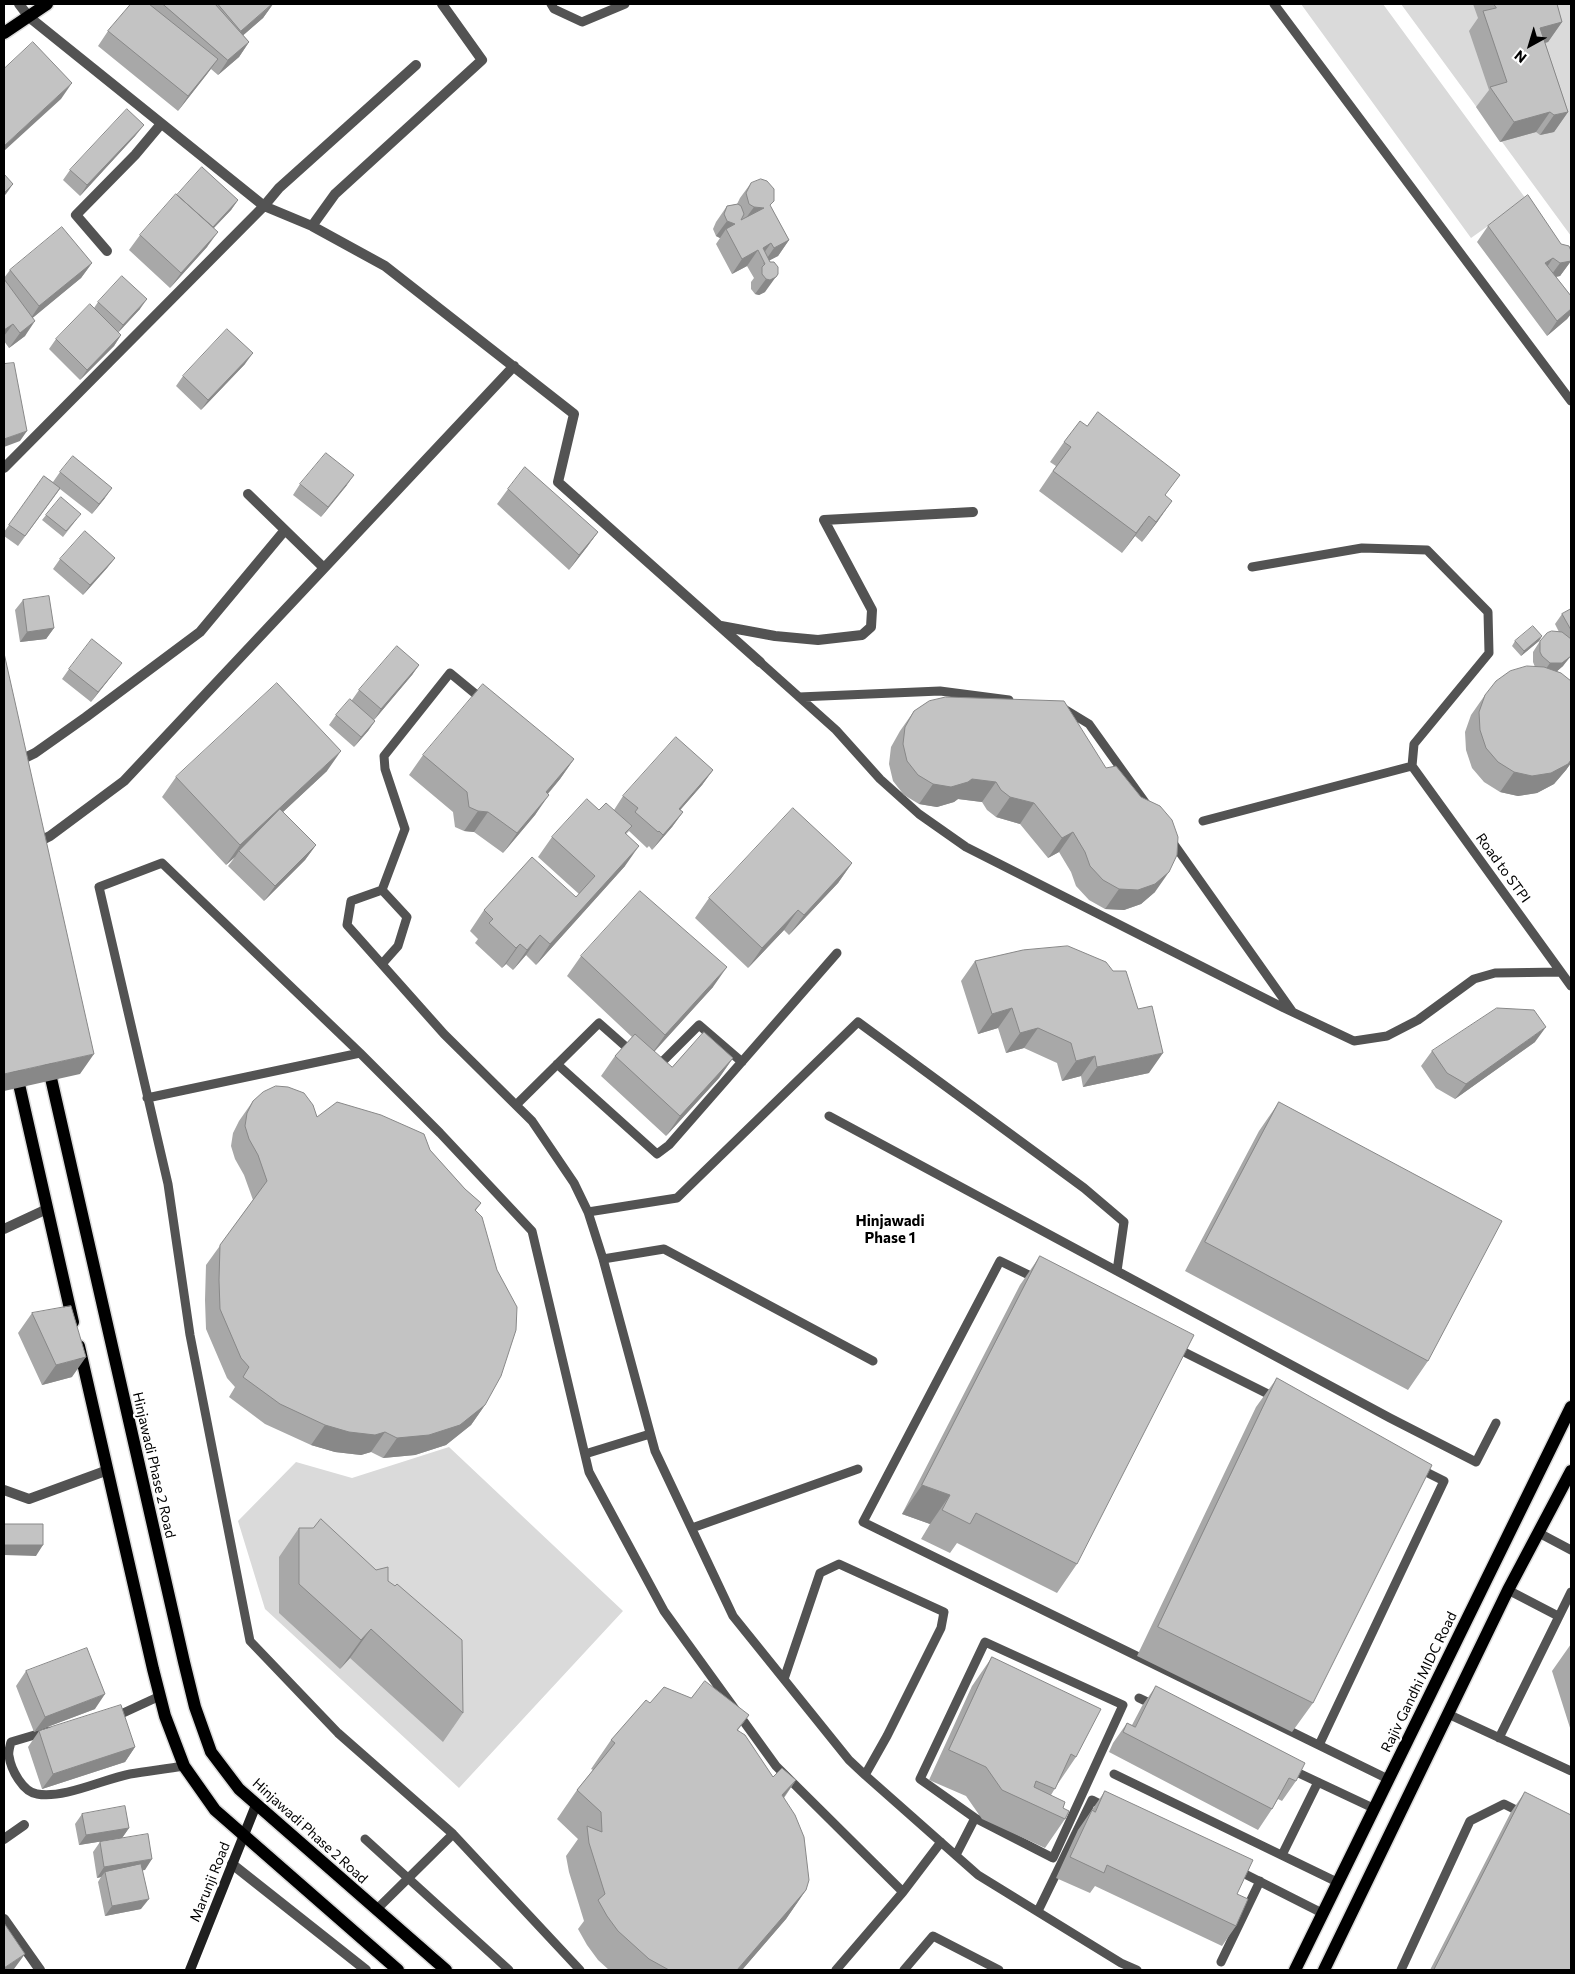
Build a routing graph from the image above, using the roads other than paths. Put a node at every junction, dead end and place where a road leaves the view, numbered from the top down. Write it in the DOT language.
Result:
graph roads {
  1 [pos="19,4"];
  2 [pos="47,4"];
  3 [pos="442,4"];
  4 [pos="551,4"];
  5 [pos="625,4"];
  6 [pos="1274,4"];
  7 [pos="29,17"];
  8 [pos="4,33"];
  9 [pos="416,66"];
  10 [pos="161,124"];
  11 [pos="264,206"];
  12 [pos="312,226"];
  13 [pos="107,251"];
  14 [pos="514,366"];
  15 [pos="1571,401"];
  16 [pos="4,468"];
  17 [pos="248,494"];
  18 [pos="973,512"];
  19 [pos="285,530"];
  20 [pos="1252,567"];
  21 [pos="324,568"];
  22 [pos="720,626"];
  23 [pos="760,662"];
  24 [pos="799,697"];
  25 [pos="1015,701"];
  26 [pos="1053,706"];
  27 [pos="495,710"];
  28 [pos="1412,766"];
  29 [pos="4,768"];
  30 [pos="1151,812"];
  31 [pos="1203,821"];
  32 [pos="1168,836"];
  33 [pos="27,848"];
  34 [pos="382,890"];
  35 [pos="837,953"];
  36 [pos="382,964"];
  37 [pos="1561,972"];
  38 [pos="1571,986"];
  39 [pos="1292,1012"];
  40 [pos="360,1053"];
  41 [pos="13,1054"];
  42 [pos="46,1057"];
  43 [pos="742,1062"];
  44 [pos="557,1064"];
  45 [pos="147,1098"];
  46 [pos="516,1105"];
  47 [pos="829,1116"];
  48 [pos="47,1209"];
  49 [pos="588,1212"];
  50 [pos="4,1229"];
  51 [pos="603,1259"];
  52 [pos="1117,1271"];
  53 [pos="1045,1283"];
  54 [pos="1169,1344"];
  55 [pos="873,1361"];
  56 [pos="1284,1402"];
  57 [pos="1571,1407"];
  58 [pos="1496,1423"];
  59 [pos="650,1434"];
  60 [pos="585,1454"];
  61 [pos="1408,1463"];
  62 [pos="858,1469"];
  63 [pos="108,1470"];
  64 [pos="1571,1471"];
  65 [pos="4,1490"];
  66 [pos="692,1528"];
  67 [pos="1538,1533"];
  68 [pos="1571,1550"];
  69 [pos="1508,1590"];
  70 [pos="1571,1592"];
  71 [pos="1558,1616"];
  72 [pos="784,1679"];
  73 [pos="160,1696"];
  74 [pos="1139,1698"];
  75 [pos="1166,1711"];
  76 [pos="1448,1714"];
  77 [pos="103,1717"];
  78 [pos="57,1728"];
  79 [pos="1499,1738"];
  80 [pos="1319,1745"];
  81 [pos="1282,1765"];
  82 [pos="184,1766"];
  83 [pos="1571,1771"];
  84 [pos="1114,1774"];
  85 [pos="865,1775"];
  86 [pos="1388,1779"];
  87 [pos="1318,1782"];
  88 [pos="256,1805"];
  89 [pos="1373,1808"];
  90 [pos="1118,1813"];
  91 [pos="1529,1816"];
  92 [pos="975,1818"];
  93 [pos="24,1824"];
  94 [pos="453,1834"];
  95 [pos="244,1836"];
  96 [pos="365,1839"];
  97 [pos="4,1840"];
  98 [pos="941,1842"];
  99 [pos="956,1855"];
  100 [pos="1282,1855"];
  101 [pos="232,1864"];
  102 [pos="1225,1864"];
  103 [pos="407,1878"];
  104 [pos="1260,1881"];
  105 [pos="1337,1882"];
  106 [pos="903,1892"];
  107 [pos="376,1910"];
  108 [pos="1038,1911"];
  109 [pos="1322,1913"];
  110 [pos="4,1919"];
  111 [pos="1221,1962"];
  112 [pos="40,1970"];
  113 [pos="190,1970"];
  114 [pos="366,1970"];
  115 [pos="398,1970"];
  116 [pos="446,1970"];
  117 [pos="509,1970"];
  118 [pos="580,1970"];
  119 [pos="836,1970"];
  120 [pos="904,1970"];
  121 [pos="999,1970"];
  122 [pos="1137,1970"];
  123 [pos="1294,1970"];
  124 [pos="1324,1970"];
  125 [pos="1401,1970"];
  1 -- 7 [label="street"];
  2 -- 7 [label="main road"];
  3 -- 12 [label="street"];
  4 -- 5 [label="lane"];
  6 -- 15 [label="lane"];
  7 -- 8 [label="main road"];
  7 -- 10 [label="street"];
  9 -- 11 [label="street"];
  10 -- 11 [label="street"];
  10 -- 13 [label="street"];
  11 -- 12 [label="street"];
  11 -- 16 [label="street"];
  12 -- 14 [label="street"];
  14 -- 21 [label="street"];
  14 -- 22 [label="street"];
  17 -- 19 [label="street"];
  18 -- 22 [label="street"];
  19 -- 21 [label="street"];
  19 -- 29 [label="street"];
  20 -- 28 [label="lane"];
  21 -- 33 [label="street"];
  22 -- 23 [label="street"];
  23 -- 24 [label="lane"];
  24 -- 25 [label="lane"];
  24 -- 39 [label="lane"];
  26 -- 30 [label="lane"];
  27 -- 34 [label="lane"];
  28 -- 31 [label="lane"];
  28 -- 37 [label="lane, Road to STPI"];
  32 -- 39 [label="lane"];
  34 -- 36 [label="lane"];
  34 -- 36 [label="lane"];
  35 -- 43 [label="lane"];
  36 -- 46 [label="lane"];
  37 -- 38 [label="lane, Road to STPI"];
  37 -- 39 [label="lane"];
  40 -- 45 [label="lane"];
  40 -- 45 [label="lane"];
  40 -- 60 [label="lane"];
  41 -- 48 [label="main road"];
  42 -- 88 [label="main road, Hinjawadi Phase 2 Road"];
  43 -- 44 [label="lane"];
  43 -- 44 [label="lane"];
  44 -- 46 [label="lane"];
  45 -- 94 [label="lane"];
  46 -- 49 [label="lane"];
  47 -- 52 [label="lane"];
  48 -- 50 [label="street"];
  48 -- 63 [label="main road"];
  49 -- 51 [label="lane"];
  49 -- 52 [label="lane"];
  51 -- 55 [label="lane"];
  51 -- 59 [label="lane"];
  52 -- 58 [label="lane"];
  53 -- 80 [label="lane"];
  54 -- 56 [label="lane"];
  57 -- 86 [label="main road, Rajiv Gandhi MIDC Road"];
  59 -- 60 [label="lane"];
  59 -- 66 [label="lane"];
  60 -- 106 [label="lane"];
  61 -- 80 [label="lane"];
  62 -- 66 [label="lane"];
  63 -- 65 [label="street"];
  63 -- 73 [label="main road"];
  64 -- 67 [label="main road"];
  66 -- 72 [label="lane"];
  67 -- 68 [label="lane"];
  67 -- 69 [label="main road"];
  69 -- 71 [label="lane"];
  69 -- 76 [label="main road"];
  70 -- 71 [label="lane"];
  71 -- 79 [label="lane"];
  72 -- 85 [label="lane"];
  72 -- 85 [label="lane"];
  73 -- 77 [label="lane"];
  73 -- 82 [label="main road"];
  74 -- 75 [label="lane"];
  76 -- 79 [label="lane"];
  76 -- 124 [label="main road"];
  78 -- 82 [label="lane"];
  79 -- 83 [label="lane"];
  80 -- 86 [label="lane"];
  81 -- 87 [label="lane"];
  82 -- 95 [label="main road"];
  84 -- 100 [label="lane"];
  85 -- 98 [label="lane"];
  86 -- 89 [label="main road, Rajiv Gandhi MIDC Road"];
  87 -- 89 [label="lane"];
  87 -- 100 [label="lane"];
  88 -- 95 [label="street, Marunji Road"];
  88 -- 107 [label="main road, Hinjawadi Phase 2 Road"];
  89 -- 105 [label="main road, Rajiv Gandhi MIDC Road"];
  90 -- 108 [label="lane"];
  91 -- 125 [label="lane"];
  92 -- 92 [label="lane"];
  92 -- 99 [label="lane"];
  93 -- 97 [label="street"];
  94 -- 103 [label="lane"];
  94 -- 118 [label="lane"];
  95 -- 101 [label="street, Marunji Road"];
  95 -- 115 [label="main road"];
  96 -- 103 [label="lane"];
  98 -- 99 [label="lane"];
  98 -- 106 [label="lane"];
  99 -- 108 [label="lane"];
  100 -- 105 [label="lane"];
  101 -- 113 [label="street, Marunji Road"];
  101 -- 114 [label="street"];
  102 -- 104 [label="lane"];
  103 -- 107 [label="lane"];
  103 -- 117 [label="lane"];
  104 -- 109 [label="lane"];
  104 -- 111 [label="lane"];
  105 -- 109 [label="main road, Rajiv Gandhi MIDC Road"];
  106 -- 119 [label="lane"];
  107 -- 116 [label="main road, Hinjawadi Phase 2 Road"];
  108 -- 122 [label="lane"];
  109 -- 123 [label="main road, Rajiv Gandhi MIDC Road"];
  110 -- 112 [label="street"];
  120 -- 121 [label="lane"];
}
